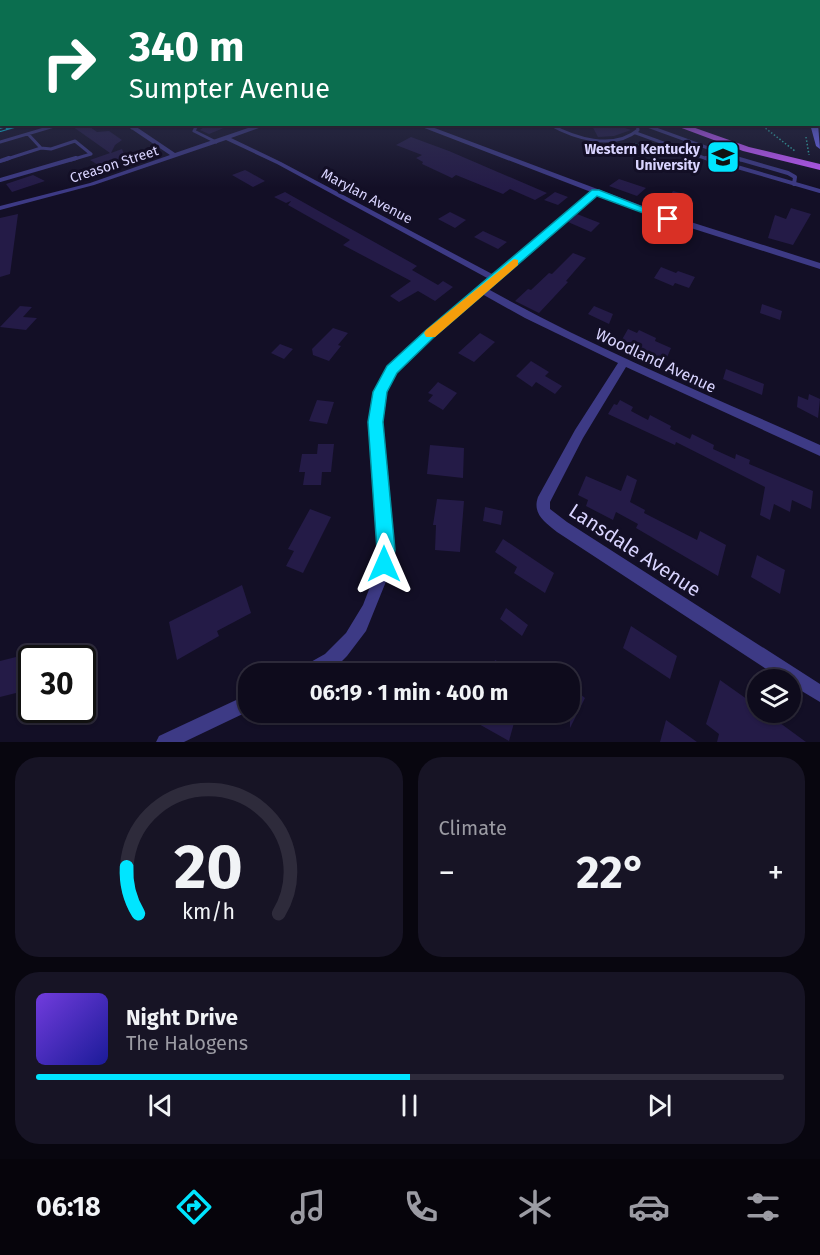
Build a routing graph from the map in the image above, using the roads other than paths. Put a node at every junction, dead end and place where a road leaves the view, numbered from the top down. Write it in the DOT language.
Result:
graph roads {
  1 [pos="54,126"];
  2 [pos="130,126"];
  3 [pos="200,126"];
  4 [pos="258,126"];
  5 [pos="422,126"];
  6 [pos="553,126"];
  7 [pos="637,126"];
  8 [pos="647,126"];
  9 [pos="681,126"];
  10 [pos="636,133"];
  11 [pos="28,134"];
  12 [pos="818,134"];
  13 [pos="226,138"];
  14 [pos="0,142"];
  15 [pos="216,142"];
  16 [pos="820,146"];
  17 [pos="41,148"];
  18 [pos="175,156"];
  19 [pos="0,161"];
  20 [pos="820,167"];
  21 [pos="0,180"];
  22 [pos="794,184"];
  23 [pos="820,191"];
  24 [pos="596,192"];
  25 [pos="0,208"];
  26 [pos="819,263"];
  27 [pos="495,279"];
  28 [pos="482,290"];
  29 [pos="624,362"];
  30 [pos="820,451"];
  31 [pos="326,663"];
  32 [pos="820,694"];
  33 [pos="238,707"];
  34 [pos="165,742"];
  1 -- 11 [label="lane"];
  2 -- 18 [label="street"];
  3 -- 15 [label="lane"];
  4 -- 13 [label="street, Creason Street"];
  5 -- 24 [label="street"];
  6 -- 10 [label="lane"];
  7 -- 10 [label="lane"];
  8 -- 22 [label="lane"];
  9 -- 20 [label="main road"];
  10 -- 22 [label="lane"];
  11 -- 14 [label="lane"];
  11 -- 17 [label="lane"];
  12 -- 16 [label="street"];
  13 -- 15 [label="street, Creason Street"];
  13 -- 27 [label="street, Marylan Avenue"];
  15 -- 18 [label="street, Creason Street"];
  17 -- 19 [label="lane"];
  17 -- 21 [label="lane"];
  18 -- 25 [label="street, Creason Street"];
  22 -- 23 [label="lane"];
  24 -- 26 [label="street"];
  24 -- 27 [label="street"];
  27 -- 28 [label="street"];
  28 -- 29 [label="street, Woodland Avenue"];
  28 -- 31 [label="street"];
  29 -- 30 [label="street, Woodland Avenue"];
  29 -- 32 [label="street, Lansdale Avenue"];
  33 -- 34 [label="street"];
}
